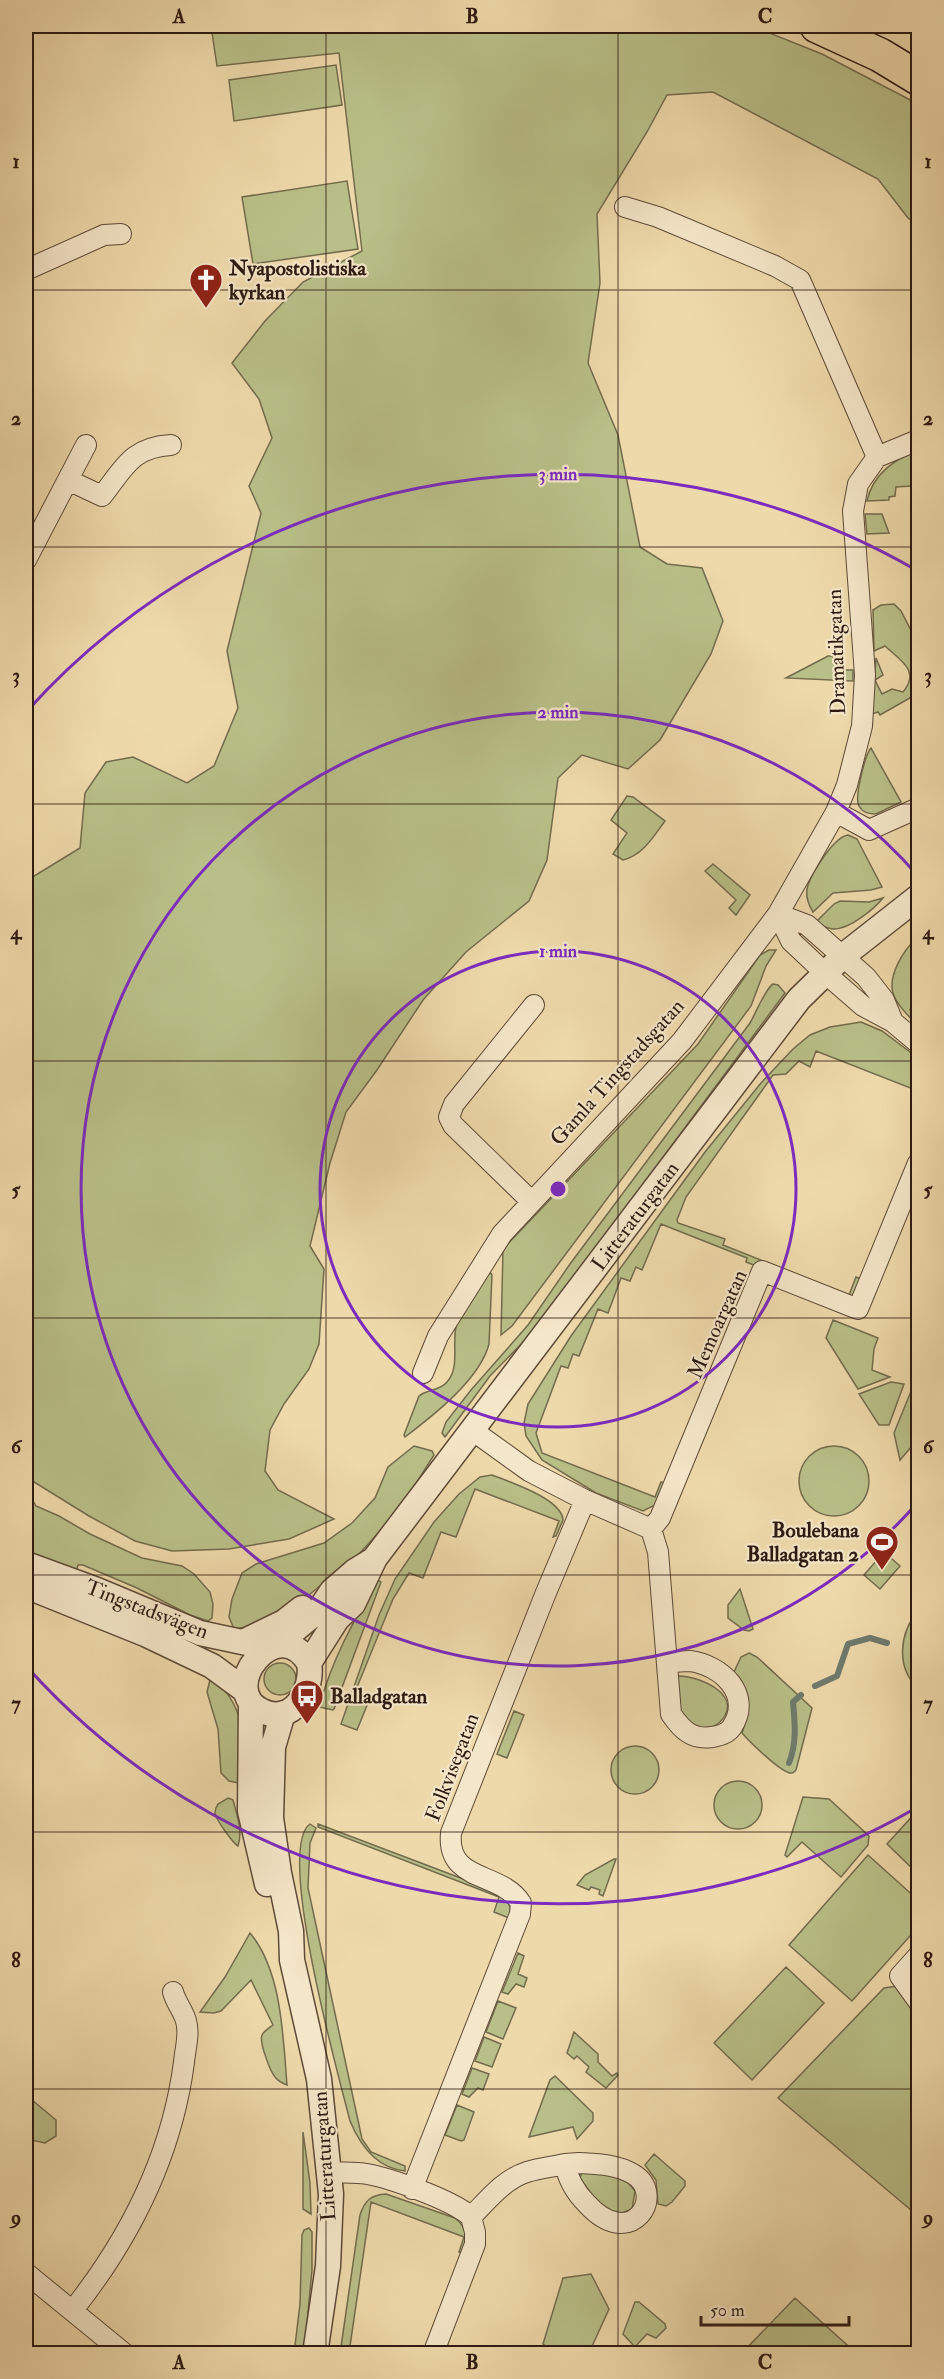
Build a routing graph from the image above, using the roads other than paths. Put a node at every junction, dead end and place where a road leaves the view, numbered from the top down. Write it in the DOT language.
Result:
graph roads {
  1 [pos="817,26"];
  2 [pos="918,78"];
  3 [pos="625,207"];
  4 [pos="121,234"];
  5 [pos="26,270"];
  6 [pos="918,440"];
  7 [pos="86,445"];
  8 [pos="171,445"];
  9 [pos="877,457"];
  10 [pos="68,480"];
  11 [pos="26,560"];
  12 [pos="918,808"];
  13 [pos="836,812"];
  14 [pos="918,897"];
  15 [pos="778,914"];
  16 [pos="843,956"];
  17 [pos="825,973"];
  18 [pos="534,1005"];
  19 [pos="893,1022"];
  20 [pos="918,1043"];
  21 [pos="918,1163"];
  22 [pos="531,1201"];
  23 [pos="423,1373"];
  24 [pos="472,1430"];
  25 [pos="585,1500"];
  26 [pos="651,1529"];
  27 [pos="375,1558"];
  28 [pos="26,1564"];
  29 [pos="26,1586"];
  30 [pos="332,1591"];
  31 [pos="245,1641"];
  32 [pos="275,1646"];
  33 [pos="309,1663"];
  34 [pos="667,1663"];
  35 [pos="249,1697"];
  36 [pos="283,1713"];
  37 [pos="918,1956"];
  38 [pos="292,1960"];
  39 [pos="173,1992"];
  40 [pos="918,2001"];
  41 [pos="565,2164"];
  42 [pos="329,2172"];
  43 [pos="412,2189"];
  44 [pos="471,2217"];
  45 [pos="26,2272"];
  46 [pos="73,2310"];
  47 [pos="124,2354"];
  48 [pos="315,2354"];
  49 [pos="433,2354"];
  1 -- 2 [label="highway"];
  3 -- 9 [label="street"];
  4 -- 5 [label="street"];
  6 -- 9 [label="street"];
  7 -- 10 [label="street"];
  8 -- 10 [label="street"];
  9 -- 13 [label="street, Dramatikgatan"];
  10 -- 11 [label="street"];
  12 -- 13 [label="street"];
  13 -- 15 [label="street, Dramatikgatan"];
  14 -- 16 [label="street, Litteraturgatan"];
  15 -- 16 [label="street"];
  15 -- 17 [label="street"];
  15 -- 22 [label="street, Gamla Tingstadsgatan"];
  16 -- 17 [label="street, Litteraturgatan"];
  16 -- 19 [label="street"];
  17 -- 19 [label="street"];
  17 -- 24 [label="street, Litteraturgatan"];
  18 -- 22 [label="street"];
  19 -- 20 [label="street"];
  21 -- 26 [label="street, Memoargatan"];
  22 -- 23 [label="street, Gamla Tingstadsgatan"];
  24 -- 25 [label="street"];
  24 -- 27 [label="street, Litteraturgatan"];
  25 -- 26 [label="street"];
  25 -- 43 [label="street, Folkvisegatan"];
  26 -- 34 [label="street"];
  27 -- 30 [label="street, Litteraturgatan"];
  27 -- 33 [label="street, Litteraturgatan"];
  28 -- 31 [label="street, Tingstadsvägen"];
  29 -- 35 [label="street, Tingstadsvägen"];
  30 -- 31 [label="street, Litteraturgatan"];
  30 -- 32 [label="street, Litteraturgatan"];
  31 -- 32 [label="street, Tingstadsvägen"];
  32 -- 33 [label="street"];
  32 -- 35 [label="street, Litteraturgatan"];
  33 -- 36 [label="street, Litteraturgatan"];
  35 -- 36 [label="street"];
  35 -- 38 [label="street, Litteraturgatan"];
  36 -- 38 [label="street, Litteraturgatan"];
  37 -- 40 [label="street"];
  38 -- 42 [label="street, Litteraturgatan"];
  39 -- 46 [label="street"];
  41 -- 44 [label="street"];
  42 -- 43 [label="street"];
  42 -- 48 [label="street, Litteraturgatan"];
  43 -- 44 [label="street"];
  44 -- 49 [label="street"];
  45 -- 46 [label="street"];
  46 -- 47 [label="street"];
}
